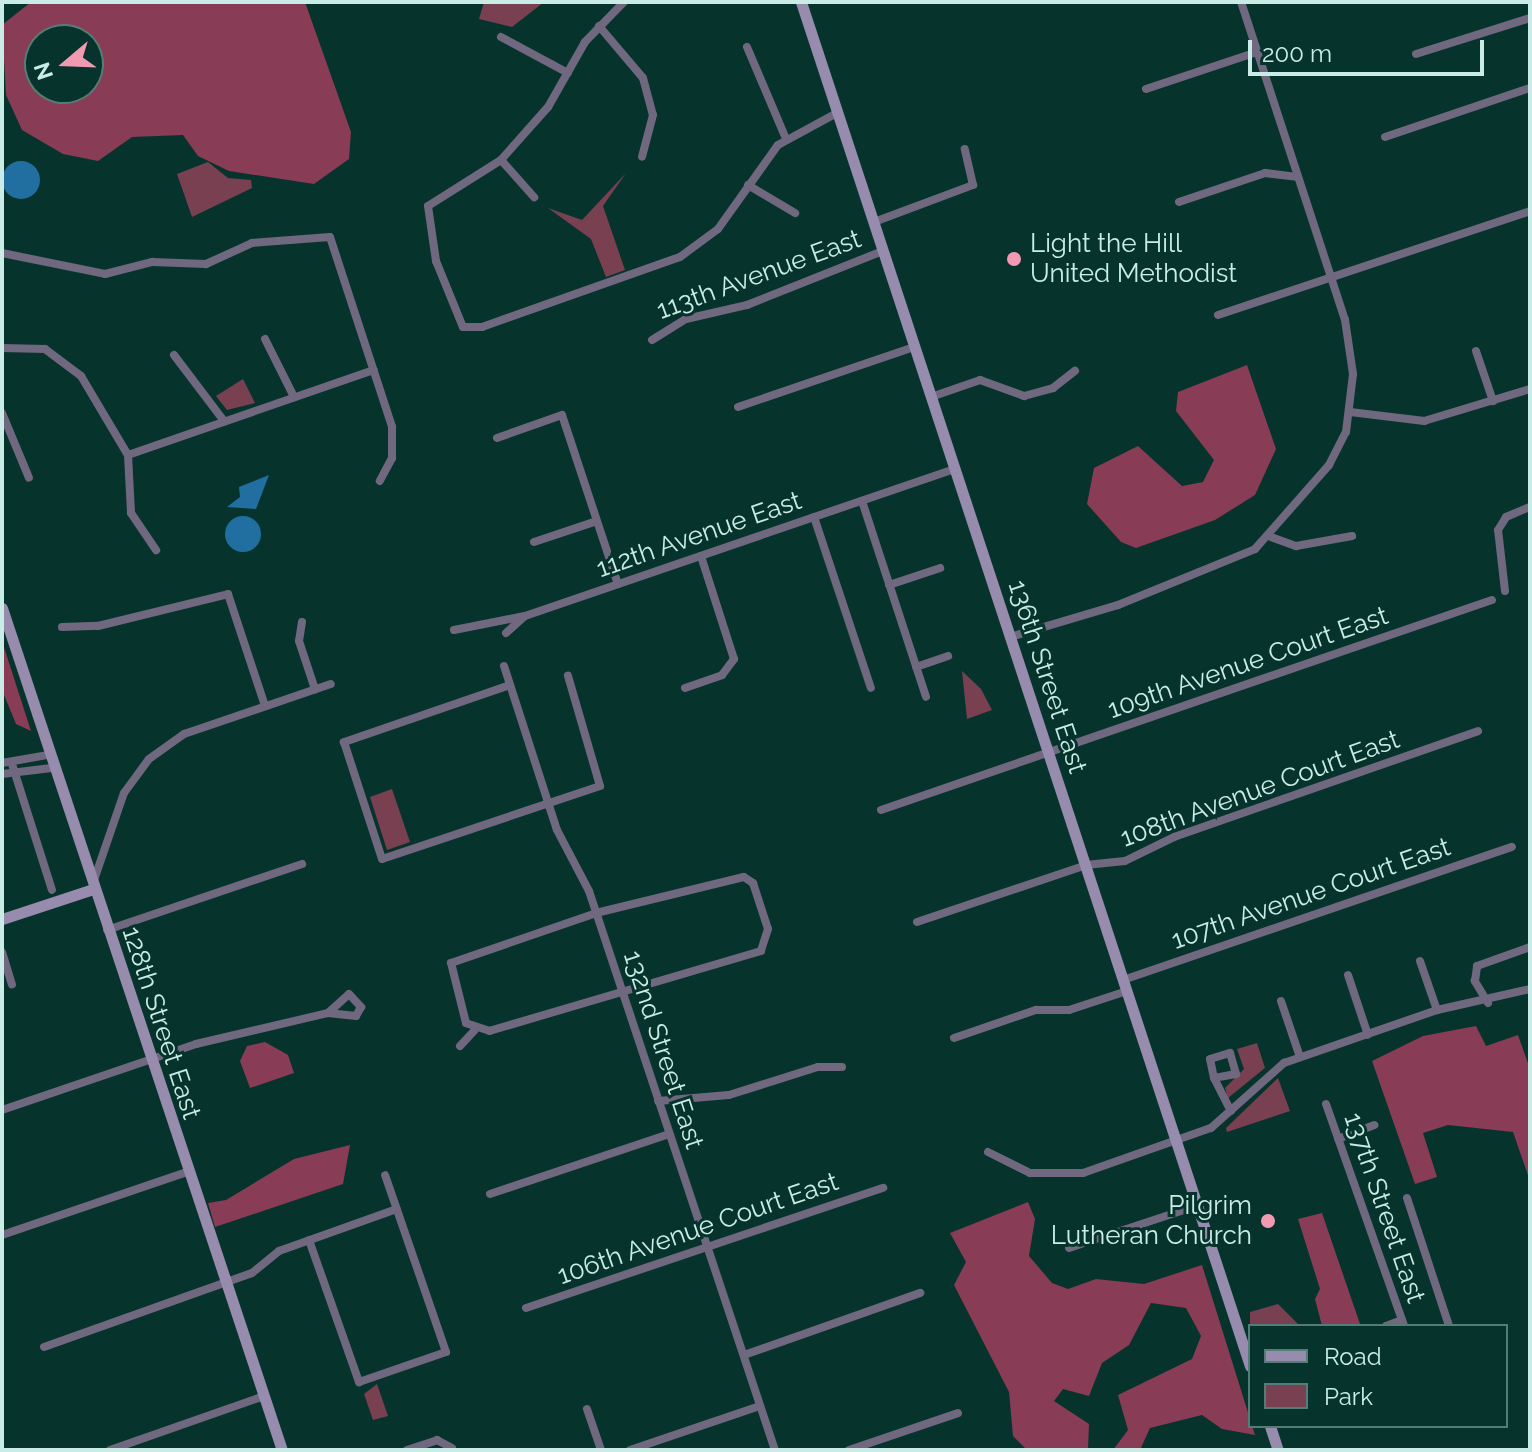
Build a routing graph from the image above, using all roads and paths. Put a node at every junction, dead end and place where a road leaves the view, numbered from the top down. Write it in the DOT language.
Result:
graph roads {
  1 [pos="624,2"];
  2 [pos="801,2"];
  3 [pos="1241,2"];
  4 [pos="1530,18"];
  5 [pos="599,26"];
  6 [pos="501,37"];
  7 [pos="747,47"];
  8 [pos="1257,52"];
  9 [pos="1416,54"];
  10 [pos="568,73"];
  11 [pos="1530,88"];
  12 [pos="1146,89"];
  13 [pos="837,113"];
  14 [pos="1385,137"];
  15 [pos="786,139"];
  16 [pos="965,149"];
  17 [pos="642,157"];
  18 [pos="501,160"];
  19 [pos="1297,177"];
  20 [pos="748,185"];
  21 [pos="534,197"];
  22 [pos="1179,202"];
  23 [pos="1530,211"];
  24 [pos="795,213"];
  25 [pos="874,222"];
  26 [pos="883,251"];
  27 [pos="2,253"];
  28 [pos="1331,278"];
  29 [pos="1218,315"];
  30 [pos="265,339"];
  31 [pos="652,340"];
  32 [pos="914,347"];
  33 [pos="2,348"];
  34 [pos="1476,351"];
  35 [pos="174,355"];
  36 [pos="374,370"];
  37 [pos="1075,371"];
  38 [pos="1530,389"];
  39 [pos="294,397"];
  40 [pos="931,397"];
  41 [pos="1493,401"];
  42 [pos="738,407"];
  43 [pos="1350,412"];
  44 [pos="2,413"];
  45 [pos="224,421"];
  46 [pos="497,438"];
  47 [pos="128,455"];
  48 [pos="955,469"];
  49 [pos="29,478"];
  50 [pos="380,481"];
  51 [pos="862,501"];
  52 [pos="1530,507"];
  53 [pos="814,517"];
  54 [pos="597,521"];
  55 [pos="1352,536"];
  56 [pos="1271,537"];
  57 [pos="534,542"];
  58 [pos="156,550"];
  59 [pos="701,556"];
  60 [pos="940,568"];
  61 [pos="618,584"];
  62 [pos="889,585"];
  63 [pos="1505,591"];
  64 [pos="1492,600"];
  65 [pos="2,608"];
  66 [pos="525,616"];
  67 [pos="302,622"];
  68 [pos="62,627"];
  69 [pos="454,630"];
  70 [pos="506,633"];
  71 [pos="1010,637"];
  72 [pos="948,656"];
  73 [pos="504,666"];
  74 [pos="916,667"];
  75 [pos="568,676"];
  76 [pos="331,684"];
  77 [pos="510,685"];
  78 [pos="685,688"];
  79 [pos="871,688"];
  80 [pos="315,689"];
  81 [pos="926,697"];
  82 [pos="265,706"];
  83 [pos="1478,731"];
  84 [pos="1048,751"];
  85 [pos="50,762"];
  86 [pos="7,763"];
  87 [pos="2,774"];
  88 [pos="13,775"];
  89 [pos="548,803"];
  90 [pos="881,810"];
  91 [pos="1512,847"];
  92 [pos="302,864"];
  93 [pos="1086,865"];
  94 [pos="93,889"];
  95 [pos="52,890"];
  96 [pos="596,913"];
  97 [pos="2,919"];
  98 [pos="917,922"];
  99 [pos="107,930"];
  100 [pos="1530,947"];
  101 [pos="2,952"];
  102 [pos="1420,961"];
  103 [pos="1348,975"];
  104 [pos="12,985"];
  105 [pos="1125,986"];
  106 [pos="621,988"];
  107 [pos="1530,989"];
  108 [pos="1281,1001"];
  109 [pos="1488,1003"];
  110 [pos="1437,1010"];
  111 [pos="328,1013"];
  112 [pos="474,1031"];
  113 [pos="1368,1035"];
  114 [pos="954,1038"];
  115 [pos="460,1046"];
  116 [pos="1300,1057"];
  117 [pos="149,1060"];
  118 [pos="842,1067"];
  119 [pos="1214,1078"];
  120 [pos="658,1101"];
  121 [pos="1326,1104"];
  122 [pos="2,1110"];
  123 [pos="1231,1111"];
  124 [pos="1374,1125"];
  125 [pos="669,1134"];
  126 [pos="1338,1139"];
  127 [pos="1177,1140"];
  128 [pos="988,1152"];
  129 [pos="187,1172"];
  130 [pos="385,1175"];
  131 [pos="883,1188"];
  132 [pos="490,1194"];
  133 [pos="1407,1198"];
  134 [pos="1199,1205"];
  135 [pos="397,1209"];
  136 [pos="2,1235"];
  137 [pos="309,1240"];
  138 [pos="706,1247"];
  139 [pos="1069,1248"];
  140 [pos="226,1283"];
  141 [pos="920,1293"];
  142 [pos="526,1308"];
  143 [pos="1403,1323"];
  144 [pos="1448,1324"];
  145 [pos="44,1347"];
  146 [pos="744,1355"];
  147 [pos="1248,1360"];
  148 [pos="264,1396"];
  149 [pos="760,1406"];
  150 [pos="587,1409"];
  151 [pos="958,1413"];
  152 [pos="1271,1428"];
  153 [pos="452,1448"];
  154 [pos="110,1450"];
  155 [pos="282,1450"];
  156 [pos="407,1450"];
  157 [pos="601,1450"];
  158 [pos="630,1450"];
  159 [pos="775,1450"];
  160 [pos="849,1450"];
  161 [pos="1278,1450"];
  1 -- 5 [label="street"];
  2 -- 13 [label="street, 136th Street East"];
  3 -- 8 [label="street"];
  4 -- 9 [label="street"];
  5 -- 10 [label="street"];
  5 -- 17 [label="street"];
  6 -- 10 [label="street"];
  7 -- 15 [label="street"];
  8 -- 12 [label="street"];
  8 -- 19 [label="street"];
  10 -- 18 [label="street"];
  11 -- 14 [label="street"];
  13 -- 15 [label="street"];
  13 -- 25 [label="street, 136th Street East"];
  15 -- 20 [label="street"];
  16 -- 25 [label="street"];
  18 -- 20 [label="street"];
  18 -- 21 [label="street"];
  19 -- 22 [label="street"];
  19 -- 28 [label="street"];
  20 -- 24 [label="street"];
  23 -- 28 [label="street"];
  25 -- 26 [label="street, 136th Street East"];
  26 -- 31 [label="street, 113th Avenue East"];
  26 -- 32 [label="street, 136th Street East"];
  27 -- 36 [label="street"];
  28 -- 29 [label="street"];
  28 -- 43 [label="street"];
  30 -- 39 [label="street"];
  32 -- 40 [label="street, 136th Street East"];
  32 -- 42 [label="street"];
  33 -- 47 [label="street"];
  34 -- 41 [label="street"];
  35 -- 45 [label="street"];
  36 -- 39 [label="street"];
  36 -- 50 [label="street"];
  37 -- 40 [label="street"];
  38 -- 41 [label="street"];
  39 -- 45 [label="street"];
  40 -- 48 [label="street, 136th Street East"];
  41 -- 43 [label="street"];
  43 -- 56 [label="street"];
  44 -- 49 [label="street"];
  45 -- 47 [label="street"];
  46 -- 54 [label="street"];
  47 -- 58 [label="street"];
  48 -- 51 [label="street, 112th Avenue East"];
  48 -- 71 [label="street, 136th Street East"];
  51 -- 53 [label="street, 112th Avenue East"];
  51 -- 62 [label="street"];
  52 -- 63 [label="street"];
  53 -- 59 [label="street, 112th Avenue East"];
  53 -- 79 [label="street"];
  54 -- 57 [label="street"];
  54 -- 61 [label="street"];
  55 -- 56 [label="street"];
  56 -- 71 [label="street"];
  59 -- 61 [label="street, 112th Avenue East"];
  59 -- 78 [label="street"];
  60 -- 62 [label="street"];
  61 -- 66 [label="street, 112th Avenue East"];
  62 -- 74 [label="street"];
  64 -- 84 [label="street, 109th Avenue Court East"];
  65 -- 85 [label="street, 128th Street East"];
  66 -- 69 [label="street, 112th Avenue East"];
  66 -- 70 [label="street"];
  67 -- 80 [label="street"];
  68 -- 82 [label="street"];
  71 -- 84 [label="street, 136th Street East"];
  72 -- 74 [label="street"];
  73 -- 77 [label="street, 132nd Street East"];
  74 -- 81 [label="street"];
  75 -- 89 [label="street"];
  76 -- 80 [label="street"];
  77 -- 89 [label="street, 132nd Street East"];
  77 -- 89 [label="street"];
  80 -- 82 [label="street"];
  82 -- 94 [label="street"];
  83 -- 93 [label="street, 108th Avenue Court East"];
  84 -- 90 [label="street, 109th Avenue Court East"];
  84 -- 93 [label="street, 136th Street East"];
  85 -- 86 [label="street"];
  85 -- 88 [label="street"];
  85 -- 94 [label="street, 128th Street East"];
  86 -- 88 [label="street"];
  87 -- 88 [label="street"];
  88 -- 95 [label="street"];
  89 -- 96 [label="street, 132nd Street East"];
  91 -- 105 [label="street, 107th Avenue Court East"];
  92 -- 99 [label="street"];
  93 -- 98 [label="street, 108th Avenue Court East"];
  93 -- 105 [label="street, 136th Street East"];
  94 -- 97 [label="street"];
  94 -- 99 [label="street, 128th Street East"];
  96 -- 106 [label="street, 132nd Street East"];
  96 -- 106 [label="street"];
  96 -- 112 [label="street"];
  99 -- 117 [label="street, 128th Street East"];
  100 -- 109 [label="street"];
  101 -- 104 [label="street"];
  102 -- 110 [label="street"];
  103 -- 113 [label="street"];
  105 -- 114 [label="street, 107th Avenue Court East"];
  105 -- 127 [label="street, 136th Street East"];
  106 -- 112 [label="street"];
  106 -- 120 [label="street, 132nd Street East"];
  107 -- 109 [label="street"];
  108 -- 116 [label="street"];
  109 -- 110 [label="street"];
  110 -- 113 [label="street"];
  111 -- 117 [label="street"];
  112 -- 115 [label="street"];
  113 -- 116 [label="street"];
  116 -- 123 [label="street"];
  117 -- 122 [label="street"];
  117 -- 129 [label="street, 128th Street East"];
  118 -- 120 [label="street"];
  119 -- 123 [label="street"];
  120 -- 125 [label="street, 132nd Street East"];
  121 -- 126 [label="street, 137th Street East"];
  123 -- 127 [label="street"];
  124 -- 126 [label="street"];
  125 -- 132 [label="street"];
  125 -- 138 [label="street, 132nd Street East"];
  126 -- 143 [label="street, 137th Street East"];
  127 -- 128 [label="street"];
  127 -- 134 [label="street, 136th Street East"];
  129 -- 136 [label="street"];
  129 -- 140 [label="street, 128th Street East"];
  130 -- 135 [label="street"];
  131 -- 138 [label="street, 106th Avenue Court East"];
  133 -- 144 [label="street"];
  134 -- 139 [label="street"];
  134 -- 147 [label="street, 136th Street East"];
  135 -- 137 [label="street"];
  135 -- 137 [label="street"];
  137 -- 140 [label="street"];
  138 -- 142 [label="street, 106th Avenue Court East"];
  138 -- 146 [label="street, 132nd Street East"];
  140 -- 145 [label="street"];
  140 -- 148 [label="street, 128th Street East"];
  141 -- 146 [label="street"];
  146 -- 149 [label="street, 132nd Street East"];
  148 -- 154 [label="street"];
  148 -- 155 [label="street, 128th Street East"];
  149 -- 158 [label="street"];
  149 -- 159 [label="street, 132nd Street East"];
  150 -- 157 [label="street"];
  151 -- 160 [label="street"];
  152 -- 161 [label="street"];
  153 -- 156 [label="street"];
}
